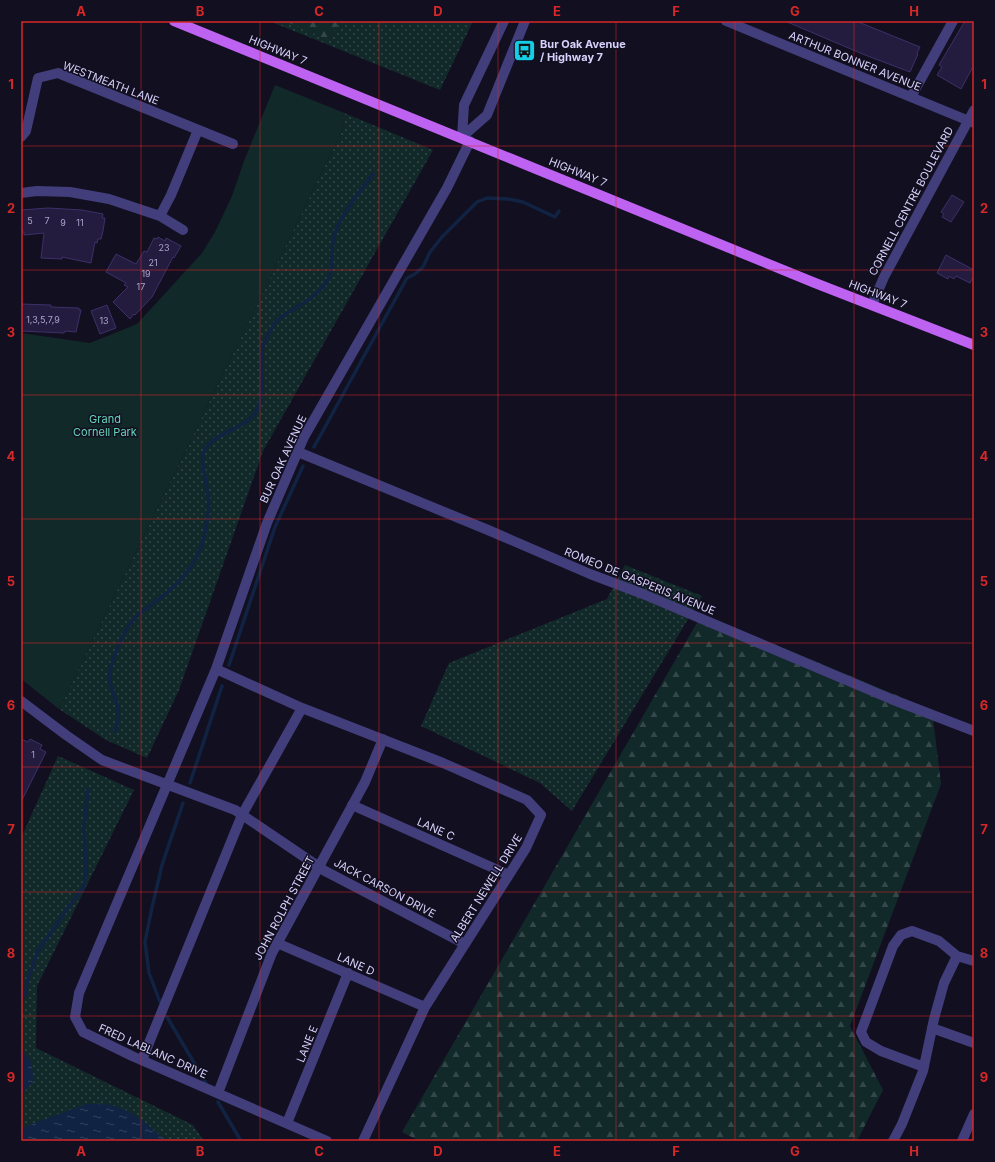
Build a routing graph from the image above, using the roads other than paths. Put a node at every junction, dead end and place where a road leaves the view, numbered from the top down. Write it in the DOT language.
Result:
graph roads {
  1 [pos="174,21"];
  2 [pos="504,21"];
  3 [pos="525,21"];
  4 [pos="726,21"];
  5 [pos="953,21"];
  6 [pos="911,97"];
  7 [pos="974,110"];
  8 [pos="971,122"];
  9 [pos="198,130"];
  10 [pos="21,137"];
  11 [pos="466,139"];
  12 [pos="233,144"];
  13 [pos="21,193"];
  14 [pos="160,216"];
  15 [pos="183,230"];
  16 [pos="872,305"];
  17 [pos="974,344"];
  18 [pos="298,452"];
  19 [pos="216,669"];
  20 [pos="21,701"];
  21 [pos="302,708"];
  22 [pos="974,731"];
  23 [pos="383,739"];
  24 [pos="167,785"];
  25 [pos="352,805"];
  26 [pos="242,815"];
  27 [pos="319,867"];
  28 [pos="509,875"];
  29 [pos="277,942"];
  30 [pos="466,944"];
  31 [pos="957,956"];
  32 [pos="974,961"];
  33 [pos="348,974"];
  34 [pos="424,1007"];
  35 [pos="932,1028"];
  36 [pos="974,1043"];
  37 [pos="142,1060"];
  38 [pos="924,1067"];
  39 [pos="218,1093"];
  40 [pos="974,1114"];
  41 [pos="287,1123"];
  42 [pos="327,1141"];
  43 [pos="363,1141"];
  44 [pos="893,1141"];
  45 [pos="962,1141"];
  1 -- 11 [label="main road, HIGHWAY 7"];
  2 -- 11 [label="street, BUR OAK AVENUE"];
  3 -- 11 [label="street, BUR OAK AVENUE"];
  4 -- 6 [label="street, ARTHUR BONNER AVENUE"];
  5 -- 6 [label="street"];
  6 -- 8 [label="street, ARTHUR BONNER AVENUE"];
  7 -- 8 [label="street, CORNELL CENTRE BOULEVARD"];
  8 -- 16 [label="street, CORNELL CENTRE BOULEVARD"];
  9 -- 10 [label="street, WESTMEATH LANE"];
  9 -- 12 [label="street, WESTMEATH LANE"];
  9 -- 14 [label="street"];
  11 -- 16 [label="main road, HIGHWAY 7"];
  11 -- 18 [label="street, BUR OAK AVENUE"];
  13 -- 14 [label="street"];
  14 -- 15 [label="street"];
  16 -- 17 [label="main road, HIGHWAY 7"];
  18 -- 19 [label="street, BUR OAK AVENUE"];
  18 -- 22 [label="street, ROMEO DE GASPERIS AVENUE"];
  19 -- 21 [label="street, ALBERT NEWELL DRIVE"];
  19 -- 24 [label="street, BUR OAK AVENUE"];
  20 -- 24 [label="street, JACK CARSON DRIVE"];
  21 -- 23 [label="street, ALBERT NEWELL DRIVE"];
  21 -- 26 [label="street"];
  23 -- 25 [label="street, JOHN ROLPH STREET"];
  23 -- 28 [label="street, ALBERT NEWELL DRIVE"];
  24 -- 26 [label="street, JACK CARSON DRIVE"];
  24 -- 37 [label="street, FRED LABLANC DRIVE"];
  25 -- 27 [label="street, JOHN ROLPH STREET"];
  25 -- 28 [label="street, LANE C"];
  26 -- 27 [label="street, JACK CARSON DRIVE"];
  26 -- 37 [label="street"];
  27 -- 29 [label="street, JOHN ROLPH STREET"];
  27 -- 30 [label="street, JACK CARSON DRIVE"];
  28 -- 30 [label="street, ALBERT NEWELL DRIVE"];
  29 -- 33 [label="street, LANE D"];
  29 -- 39 [label="street, JOHN ROLPH STREET"];
  30 -- 34 [label="street, ALBERT NEWELL DRIVE"];
  31 -- 32 [label="street"];
  31 -- 35 [label="street"];
  31 -- 38 [label="street"];
  33 -- 34 [label="street, LANE D"];
  33 -- 41 [label="street, LANE E"];
  34 -- 43 [label="street, ALBERT NEWELL DRIVE"];
  35 -- 36 [label="street"];
  35 -- 38 [label="street"];
  37 -- 39 [label="street, FRED LABLANC DRIVE"];
  38 -- 44 [label="street"];
  39 -- 41 [label="street, FRED LABLANC DRIVE"];
  40 -- 45 [label="street"];
  41 -- 42 [label="street, FRED LABLANC DRIVE"];
}
